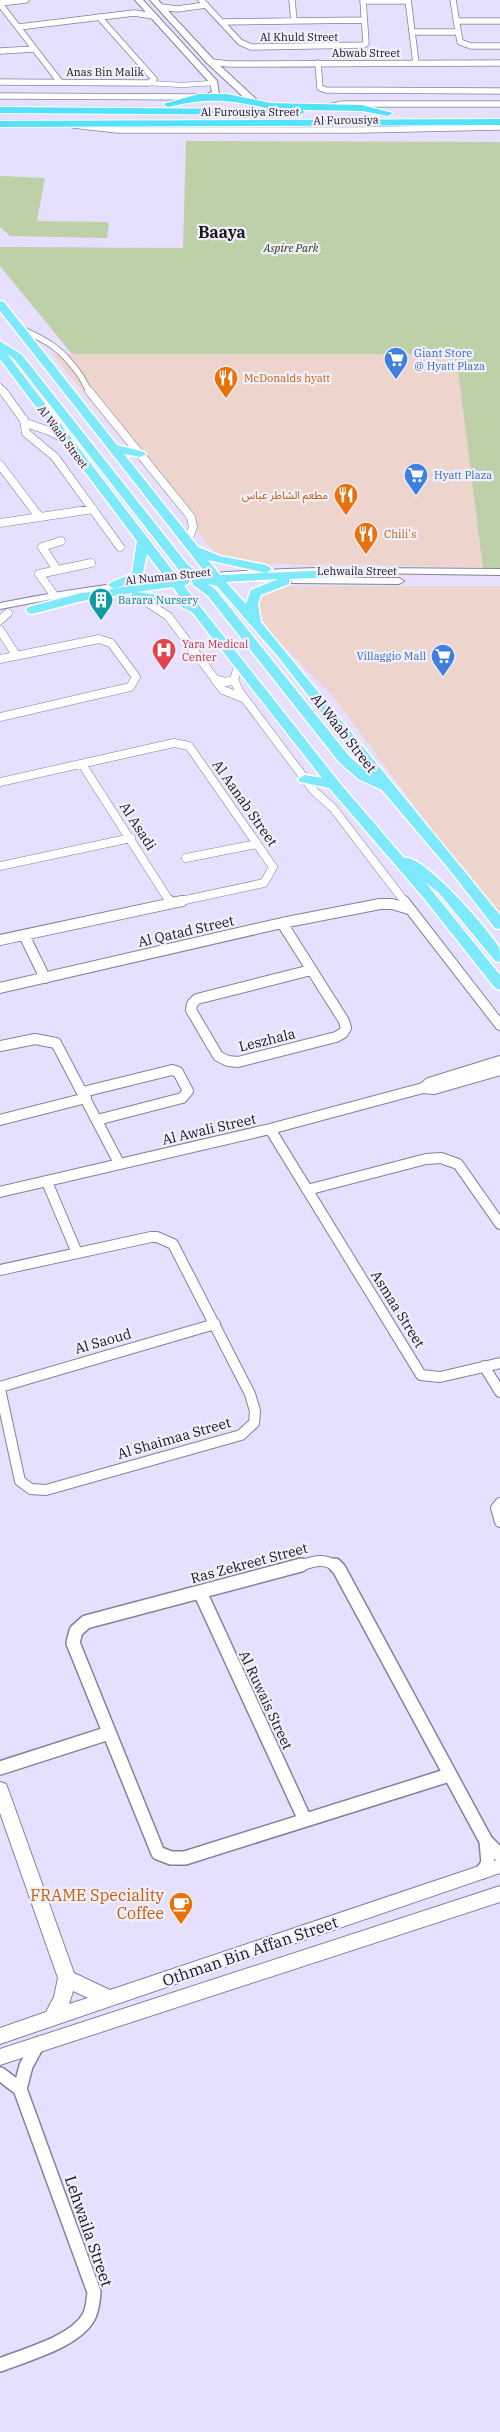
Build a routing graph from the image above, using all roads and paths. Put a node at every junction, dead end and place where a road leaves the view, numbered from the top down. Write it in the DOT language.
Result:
graph roads {
  1 [pos="26,0"];
  2 [pos="154,0"];
  3 [pos="201,0"];
  4 [pos="292,0"];
  5 [pos="453,0"];
  6 [pos="363,1"];
  7 [pos="408,1"];
  8 [pos="142,2"];
  9 [pos="0,4"];
  10 [pos="206,6"];
  11 [pos="161,7"];
  12 [pos="182,8"];
  13 [pos="130,13"];
  14 [pos="167,14"];
  15 [pos="154,16"];
  16 [pos="99,17"];
  17 [pos="364,20"];
  18 [pos="294,21"];
  19 [pos="457,21"];
  20 [pos="500,21"];
  21 [pos="222,22"];
  22 [pos="19,27"];
  23 [pos="412,32"];
  24 [pos="458,32"];
  25 [pos="500,46"];
  26 [pos="34,49"];
  27 [pos="0,51"];
  28 [pos="211,62"];
  29 [pos="318,63"];
  30 [pos="416,63"];
  31 [pos="500,63"];
  32 [pos="233,64"];
  33 [pos="223,74"];
  34 [pos="0,82"];
  35 [pos="60,82"];
  36 [pos="148,83"];
  37 [pos="214,83"];
  38 [pos="500,91"];
  39 [pos="0,96"];
  40 [pos="167,96"];
  41 [pos="204,97"];
  42 [pos="254,102"];
  43 [pos="176,103"];
  44 [pos="500,104"];
  45 [pos="329,107"];
  46 [pos="0,110"];
  47 [pos="40,110"];
  48 [pos="247,112"];
  49 [pos="388,113"];
  50 [pos="500,113"];
  51 [pos="0,117"];
  52 [pos="466,122"];
  53 [pos="500,122"];
  54 [pos="0,124"];
  55 [pos="73,125"];
  56 [pos="500,127"];
  57 [pos="0,304"];
  58 [pos="17,326"];
  59 [pos="0,344"];
  60 [pos="0,352"];
  61 [pos="0,387"];
  62 [pos="24,420"];
  63 [pos="70,425"];
  64 [pos="39,429"];
  65 [pos="31,438"];
  66 [pos="66,440"];
  67 [pos="115,448"];
  68 [pos="140,454"];
  69 [pos="0,465"];
  70 [pos="92,507"];
  71 [pos="38,515"];
  72 [pos="0,523"];
  73 [pos="188,540"];
  74 [pos="61,541"];
  75 [pos="143,541"];
  76 [pos="120,547"];
  77 [pos="199,555"];
  78 [pos="91,563"];
  79 [pos="58,570"];
  80 [pos="376,571"];
  81 [pos="500,572"];
  82 [pos="285,576"];
  83 [pos="217,579"];
  84 [pos="197,580"];
  85 [pos="500,580"];
  86 [pos="176,583"];
  87 [pos="104,592"];
  88 [pos="54,595"];
  89 [pos="148,603"];
  90 [pos="32,610"];
  91 [pos="200,613"];
  92 [pos="2,614"];
  93 [pos="256,625"];
  94 [pos="0,630"];
  95 [pos="16,655"];
  96 [pos="0,659"];
  97 [pos="239,663"];
  98 [pos="215,678"];
  99 [pos="234,680"];
  100 [pos="293,695"];
  101 [pos="244,698"];
  102 [pos="0,716"];
  103 [pos="82,764"];
  104 [pos="305,780"];
  105 [pos="0,782"];
  106 [pos="334,785"];
  107 [pos="388,789"];
  108 [pos="131,838"];
  109 [pos="257,844"];
  110 [pos="389,849"];
  111 [pos="186,858"];
  112 [pos="0,866"];
  113 [pos="397,892"];
  114 [pos="171,903"];
  115 [pos="380,904"];
  116 [pos="410,909"];
  117 [pos="282,923"];
  118 [pos="500,925"];
  119 [pos="24,935"];
  120 [pos="0,940"];
  121 [pos="500,958"];
  122 [pos="311,970"];
  123 [pos="45,978"];
  124 [pos="500,985"];
  125 [pos="0,988"];
  126 [pos="500,1026"];
  127 [pos="0,1046"];
  128 [pos="500,1061"];
  129 [pos="500,1070"];
  130 [pos="424,1088"];
  131 [pos="84,1095"];
  132 [pos="0,1120"];
  133 [pos="97,1120"];
  134 [pos="270,1129"];
  135 [pos="119,1163"];
  136 [pos="47,1182"];
  137 [pos="307,1190"];
  138 [pos="0,1192"];
  139 [pos="500,1224"];
  140 [pos="77,1253"];
  141 [pos="0,1270"];
  142 [pos="215,1324"];
  143 [pos="500,1363"];
  144 [pos="484,1366"];
  145 [pos="0,1388"];
  146 [pos="500,1392"];
  147 [pos="500,1504"];
  148 [pos="500,1522"];
  149 [pos="200,1592"];
  150 [pos="109,1733"];
  151 [pos="0,1768"];
  152 [pos="449,1775"];
  153 [pos="0,1789"];
  154 [pos="305,1820"];
  155 [pos="486,1841"];
  156 [pos="500,1855"];
  157 [pos="500,1866"];
  158 [pos="482,1872"];
  159 [pos="500,1894"];
  160 [pos="67,1978"];
  161 [pos="109,1998"];
  162 [pos="53,2017"];
  163 [pos="0,2036"];
  164 [pos="38,2044"];
  165 [pos="0,2057"];
  166 [pos="0,2074"];
  167 [pos="20,2089"];
  168 [pos="0,2365"];
  1 -- 9 [label="street"];
  2 -- 11 [label="street"];
  3 -- 10 [label="street, Al Khuld Street"];
  4 -- 18 [label="street"];
  5 -- 19 [label="street"];
  6 -- 7 [label="street, Al Khuld Street"];
  6 -- 17 [label="street, Al Khuld Street"];
  7 -- 23 [label="street"];
  8 -- 13 [label="street"];
  8 -- 15 [label="street"];
  9 -- 22 [label="street"];
  10 -- 12 [label="street"];
  10 -- 21 [label="street, Al Khuld Street"];
  11 -- 12 [label="street"];
  11 -- 14 [label="street"];
  12 -- 14 [label="street"];
  13 -- 15 [label="street"];
  13 -- 16 [label="street"];
  14 -- 28 [label="street"];
  15 -- 37 [label="street"];
  16 -- 22 [label="street"];
  16 -- 36 [label="street, Anas Bin Malik"];
  17 -- 18 [label="street"];
  17 -- 21 [label="street, Al Khuld Street"];
  18 -- 21 [label="street"];
  19 -- 20 [label="street"];
  19 -- 24 [label="street"];
  22 -- 26 [label="street"];
  23 -- 24 [label="street"];
  23 -- 30 [label="street"];
  24 -- 25 [label="street"];
  26 -- 27 [label="street"];
  26 -- 35 [label="street"];
  28 -- 32 [label="street, Abwab Street"];
  28 -- 33 [label="street"];
  29 -- 30 [label="street, Abwab Street"];
  29 -- 32 [label="street, Abwab Street"];
  29 -- 38 [label="street"];
  30 -- 31 [label="street, Abwab Street"];
  32 -- 33 [label="street"];
  33 -- 37 [label="street"];
  33 -- 42 [label="street"];
  34 -- 35 [label="street, Anas Bin Malik"];
  35 -- 36 [label="street, Anas Bin Malik"];
  36 -- 37 [label="street"];
  37 -- 41 [label="street"];
  39 -- 40 [label="street"];
  40 -- 41 [label="street"];
  40 -- 43 [label="highway"];
  41 -- 42 [label="highway"];
  41 -- 43 [label="highway"];
  42 -- 45 [label="highway"];
  43 -- 47 [label="highway"];
  44 -- 45 [label="street, Al Furousiya"];
  45 -- 49 [label="highway"];
  46 -- 47 [label="highway, Al Furousiya Street"];
  47 -- 48 [label="highway, Al Furousiya Street"];
  48 -- 49 [label="highway, Al Furousiya Street"];
  48 -- 51 [label="highway"];
  49 -- 50 [label="highway, Al Furousiya Street"];
  52 -- 53 [label="highway, Al Furousiya Street"];
  52 -- 55 [label="highway, Al Furousiya Street"];
  52 -- 56 [label="highway"];
  54 -- 55 [label="highway, Al Furousiya Street"];
  55 -- 56 [label="street, Al Furousiya"];
  57 -- 58 [label="main road, Al Waab Street"];
  58 -- 67 [label="main road, Al Waab Street"];
  58 -- 68 [label="street, Al Waab Street"];
  59 -- 63 [label="main road"];
  60 -- 66 [label="main road, Al Waab Street"];
  61 -- 62 [label="street"];
  62 -- 64 [label="street"];
  62 -- 65 [label="street"];
  63 -- 77 [label="main road"];
  63 -- 84 [label="main road"];
  64 -- 65 [label="street"];
  64 -- 66 [label="street"];
  65 -- 70 [label="street"];
  66 -- 75 [label="main road, Al Waab Street"];
  67 -- 68 [label="main road"];
  67 -- 73 [label="main road, Al Waab Street"];
  68 -- 73 [label="street, Al Waab Street"];
  69 -- 71 [label="street"];
  70 -- 71 [label="street"];
  70 -- 76 [label="street"];
  71 -- 72 [label="street"];
  73 -- 77 [label="main road, Al Waab Street"];
  73 -- 82 [label="main road"];
  74 -- 79 [label="street"];
  75 -- 86 [label="main road, Al Waab Street"];
  75 -- 87 [label="main road"];
  77 -- 83 [label="main road, Al Waab Street"];
  78 -- 79 [label="street"];
  79 -- 88 [label="street"];
  80 -- 81 [label="street, Lehwaila Street"];
  80 -- 82 [label="street, Lehwaila Street"];
  80 -- 83 [label="main road"];
  82 -- 83 [label="street, Lehwaila Street"];
  82 -- 85 [label="street, Lehwaila Street"];
  82 -- 93 [label="main road"];
  83 -- 84 [label="main road"];
  83 -- 93 [label="main road, Al Waab Street"];
  84 -- 86 [label="main road"];
  84 -- 100 [label="main road"];
  86 -- 87 [label="street, Al Numan Street"];
  86 -- 90 [label="main road"];
  86 -- 91 [label="main road, Al Waab Street"];
  87 -- 88 [label="street, Al Numan Street"];
  87 -- 90 [label="street, Al Numan Street"];
  87 -- 91 [label="main road"];
  88 -- 92 [label="street, Al Numan Street"];
  89 -- 98 [label="street"];
  90 -- 92 [label="street, Al Numan Street"];
  91 -- 97 [label="main road, Al Waab Street"];
  91 -- 100 [label="main road"];
  93 -- 107 [label="main road, Al Waab Street"];
  94 -- 95 [label="street"];
  95 -- 96 [label="street"];
  95 -- 102 [label="street"];
  97 -- 99 [label="street"];
  97 -- 106 [label="main road, Al Waab Street"];
  98 -- 99 [label="street"];
  98 -- 101 [label="street"];
  99 -- 101 [label="street"];
  100 -- 107 [label="main road"];
  101 -- 104 [label="street"];
  103 -- 105 [label="street, Al Aanab Street"];
  103 -- 108 [label="street, Al Asadi"];
  103 -- 109 [label="street, Al Aanab Street"];
  104 -- 106 [label="main road"];
  104 -- 113 [label="street"];
  106 -- 110 [label="main road, Al Waab Street"];
  107 -- 118 [label="main road, Al Waab Street"];
  108 -- 112 [label="street"];
  108 -- 114 [label="street, Al Asadi"];
  109 -- 111 [label="street"];
  109 -- 114 [label="street, Al Aanab Street"];
  110 -- 121 [label="main road"];
  110 -- 124 [label="main road, Al Waab Street"];
  113 -- 115 [label="street, Al Qatad Street"];
  113 -- 116 [label="street"];
  114 -- 119 [label="street, Al Aanab Street"];
  115 -- 116 [label="street, Al Qatad Street"];
  115 -- 117 [label="street, Al Qatad Street"];
  116 -- 126 [label="street"];
  117 -- 122 [label="street, Leszhala"];
  117 -- 123 [label="street, Al Qatad Street"];
  119 -- 120 [label="street, Al Aanab Street"];
  119 -- 123 [label="street"];
  122 -- 122 [label="street, Leszhala"];
  123 -- 125 [label="street, Al Qatad Street"];
  127 -- 131 [label="street"];
  128 -- 130 [label="street, Al Awali Street"];
  129 -- 130 [label="street, Al Awali Street"];
  130 -- 134 [label="street, Al Awali Street"];
  131 -- 132 [label="street"];
  131 -- 133 [label="street"];
  131 -- 133 [label="street"];
  133 -- 135 [label="street"];
  134 -- 135 [label="street, Al Awali Street"];
  134 -- 137 [label="street, Asmaa Street"];
  135 -- 136 [label="street, Al Awali Street"];
  136 -- 138 [label="street, Al Awali Street"];
  136 -- 140 [label="street"];
  137 -- 139 [label="street"];
  137 -- 144 [label="street, Asmaa Street"];
  140 -- 141 [label="street, Al Shaimaa Street"];
  140 -- 142 [label="street, Al Shaimaa Street"];
  142 -- 145 [label="street, Al Saoud"];
  142 -- 145 [label="street, Al Shaimaa Street"];
  143 -- 144 [label="street, Asmaa Street"];
  144 -- 146 [label="street"];
  147 -- 148 [label="street"];
  149 -- 150 [label="street, Ras Zekreet Street"];
  149 -- 152 [label="street, Ras Zekreet Street"];
  149 -- 154 [label="street, Al Ruwais Street"];
  150 -- 151 [label="street"];
  150 -- 154 [label="street, Ras Zekreet Street"];
  152 -- 154 [label="street, Ras Zekreet Street"];
  152 -- 155 [label="street, Ras Zekreet Street"];
  153 -- 160 [label="street"];
  155 -- 156 [label="street, Ras Zekreet Street"];
  155 -- 158 [label="street, Ras Zekreet Street"];
  157 -- 158 [label="street, Othman Bin Affan Street"];
  158 -- 161 [label="street, Othman Bin Affan Street"];
  159 -- 164 [label="street, Othman Bin Affan Street"];
  160 -- 161 [label="street"];
  160 -- 162 [label="street"];
  161 -- 162 [label="street, Othman Bin Affan Street"];
  162 -- 163 [label="street, Othman Bin Affan Street"];
  164 -- 165 [label="street, Othman Bin Affan Street"];
  164 -- 167 [label="street"];
  166 -- 167 [label="street"];
  167 -- 168 [label="street, Lehwaila Street"];
}
